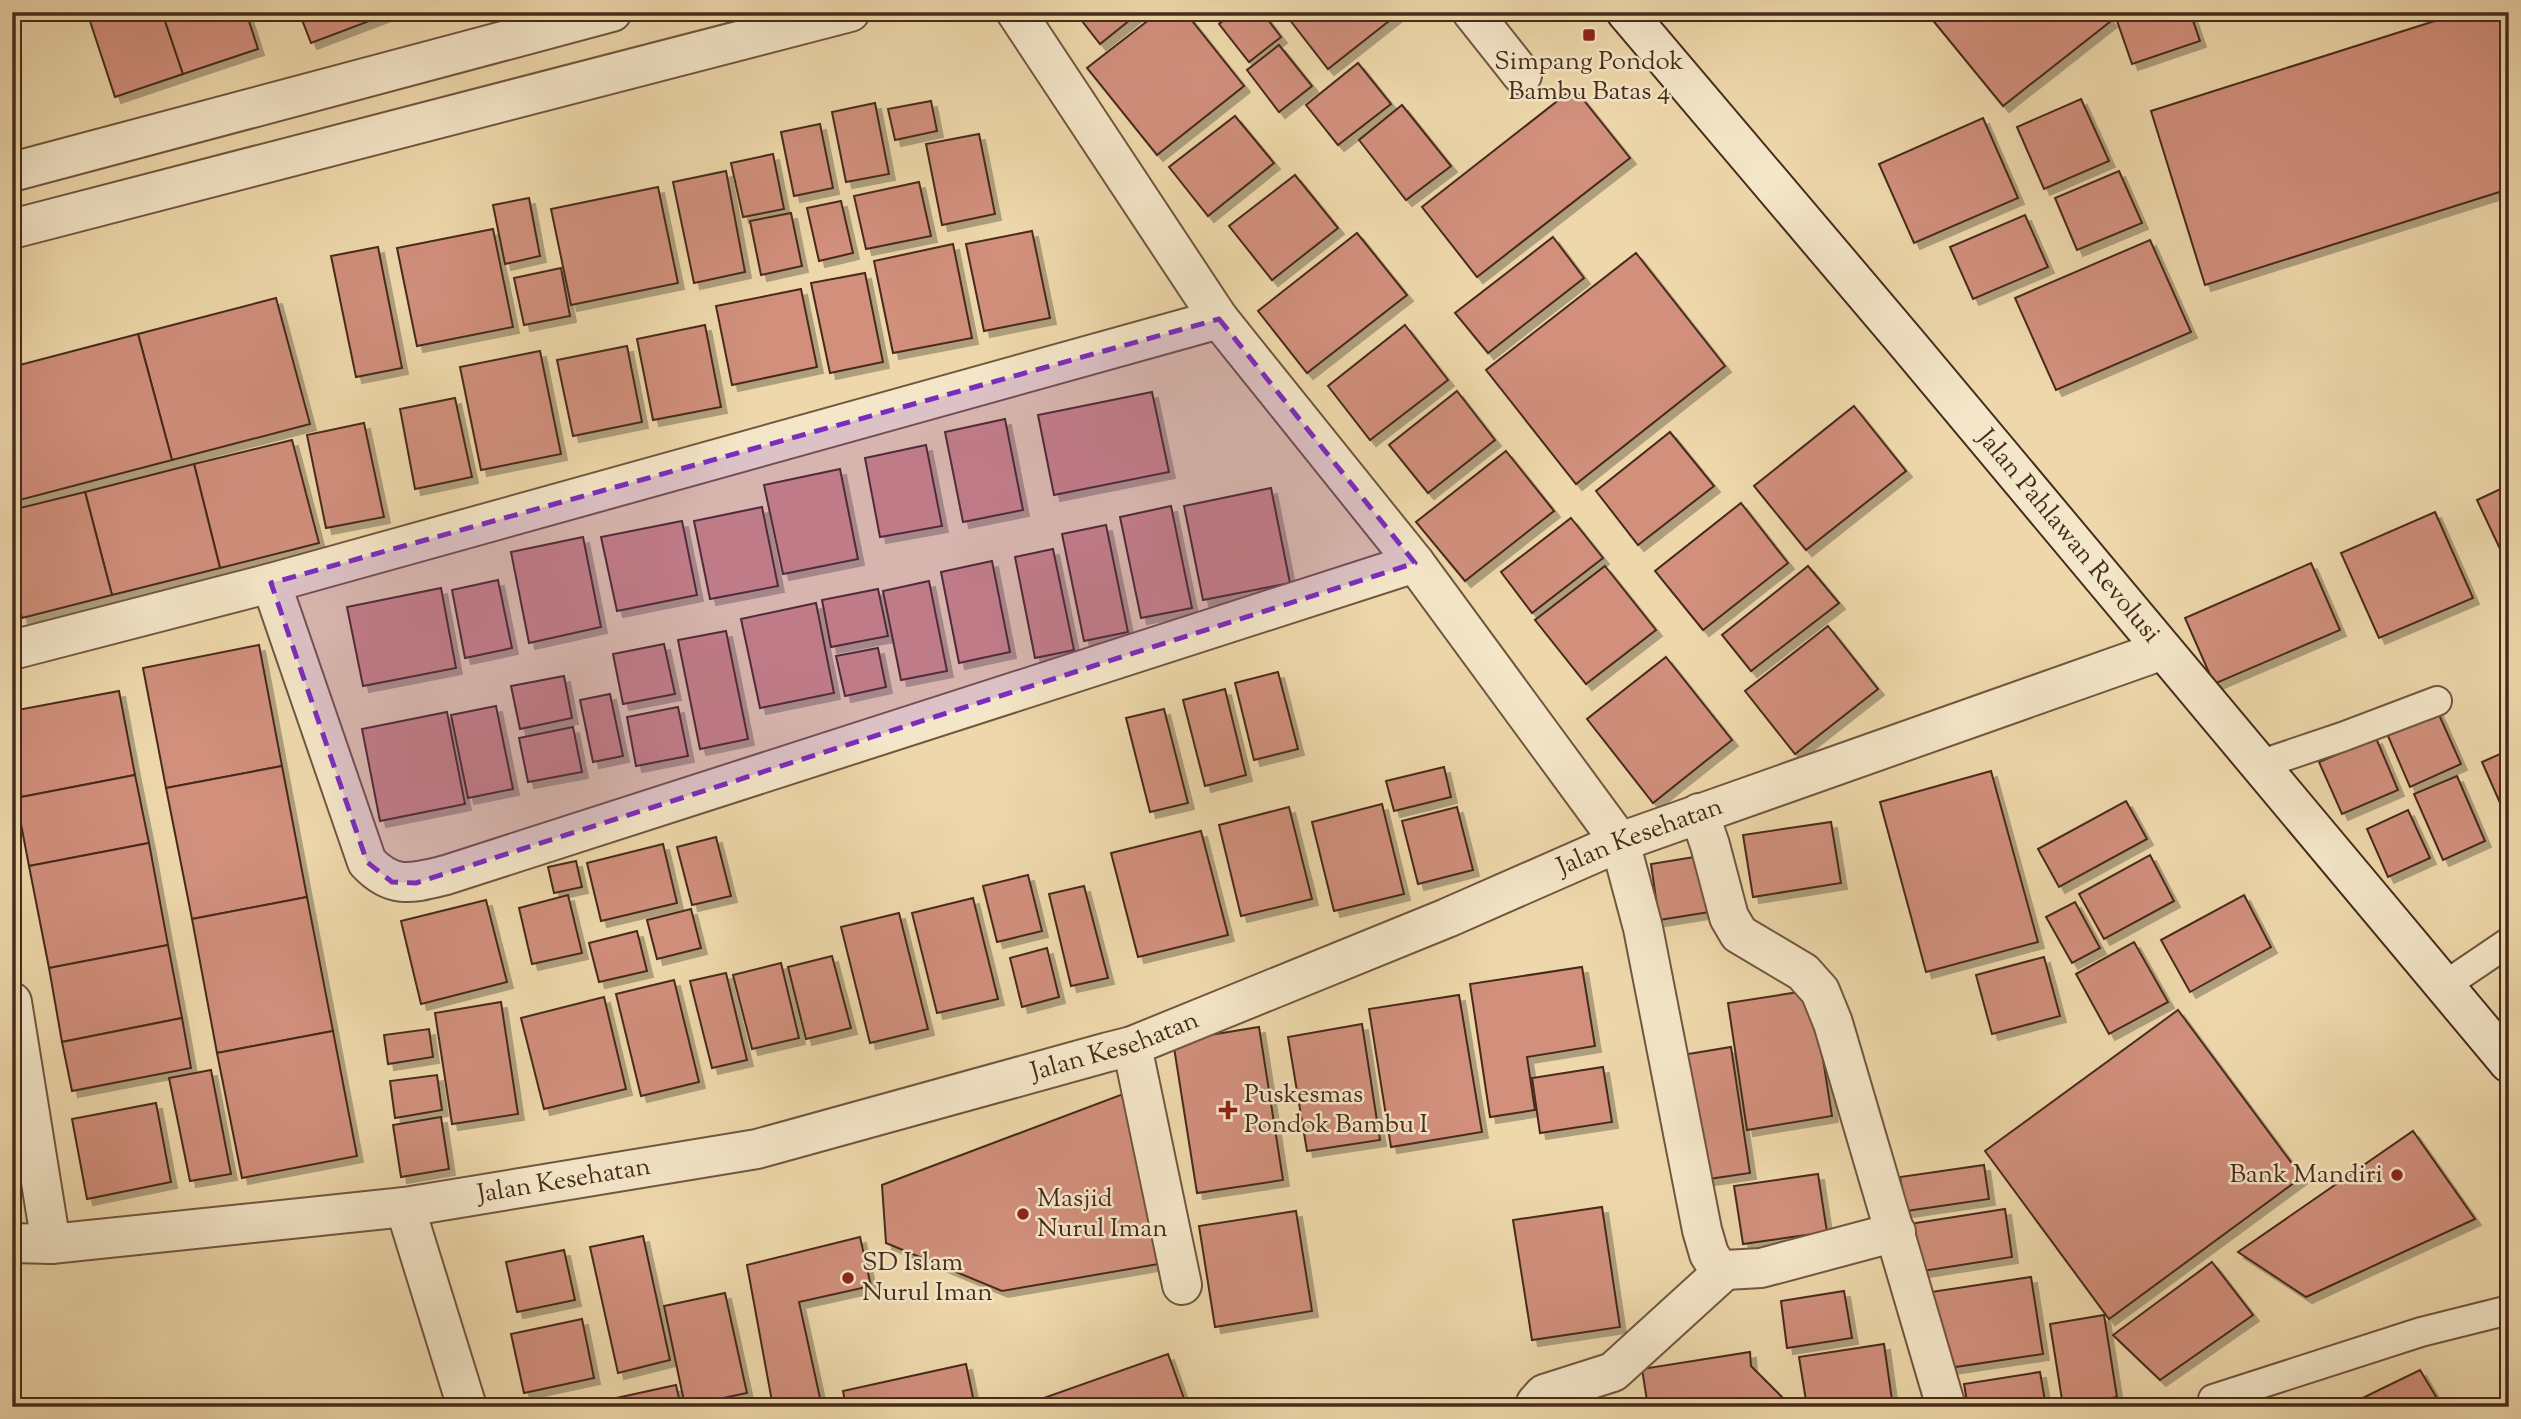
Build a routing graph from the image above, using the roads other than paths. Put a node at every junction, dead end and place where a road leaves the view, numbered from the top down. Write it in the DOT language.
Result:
graph roads {
  1 [pos="612,12"];
  2 [pos="849,12"];
  3 [pos="1016,12"];
  4 [pos="1472,12"];
  5 [pos="1626,12"];
  6 [pos="574,22"];
  7 [pos="1522,75"];
  8 [pos="588,80"];
  9 [pos="12,172"];
  10 [pos="12,229"];
  11 [pos="1219,319"];
  12 [pos="1415,563"];
  13 [pos="271,583"];
  14 [pos="12,650"];
  15 [pos="2163,650"];
  16 [pos="2437,701"];
  17 [pos="2259,765"];
  18 [pos="1699,813"];
  19 [pos="1620,842"];
  20 [pos="2509,942"];
  21 [pos="2444,986"];
  22 [pos="12,1002"];
  23 [pos="1132,1046"];
  24 [pos="2509,1063"];
  25 [pos="405,1207"];
  26 [pos="1896,1232"];
  27 [pos="12,1243"];
  28 [pos="51,1244"];
  29 [pos="1725,1270"];
  30 [pos="1182,1285"];
  31 [pos="2509,1310"];
  32 [pos="2213,1399"];
  33 [pos="467,1407"];
  34 [pos="1536,1407"];
  35 [pos="1946,1407"];
  1 -- 6 [label="street"];
  2 -- 8 [label="street"];
  3 -- 11 [label="street"];
  4 -- 7 [label="street"];
  5 -- 15 [label="street, Jalan Pahlawan Revolusi"];
  6 -- 8 [label="street"];
  6 -- 9 [label="street"];
  8 -- 10 [label="street"];
  11 -- 12 [label="street"];
  11 -- 13 [label="street"];
  12 -- 13 [label="street"];
  12 -- 19 [label="street"];
  13 -- 14 [label="street"];
  15 -- 17 [label="street, Jalan Pahlawan Revolusi"];
  15 -- 18 [label="street, Jalan Kesehatan"];
  16 -- 17 [label="lane"];
  17 -- 21 [label="street, Jalan Pahlawan Revolusi"];
  18 -- 19 [label="street, Jalan Kesehatan"];
  18 -- 26 [label="street"];
  19 -- 23 [label="street, Jalan Kesehatan"];
  19 -- 29 [label="street"];
  20 -- 21 [label="lane"];
  21 -- 24 [label="street, Jalan Pahlawan Revolusi"];
  22 -- 28 [label="street"];
  23 -- 25 [label="street, Jalan Kesehatan"];
  23 -- 30 [label="street"];
  25 -- 28 [label="street, Jalan Kesehatan"];
  25 -- 33 [label="street"];
  26 -- 29 [label="street"];
  26 -- 35 [label="street"];
  27 -- 28 [label="street, Jalan Kesehatan"];
  29 -- 34 [label="street"];
  31 -- 32 [label="lane"];
}
